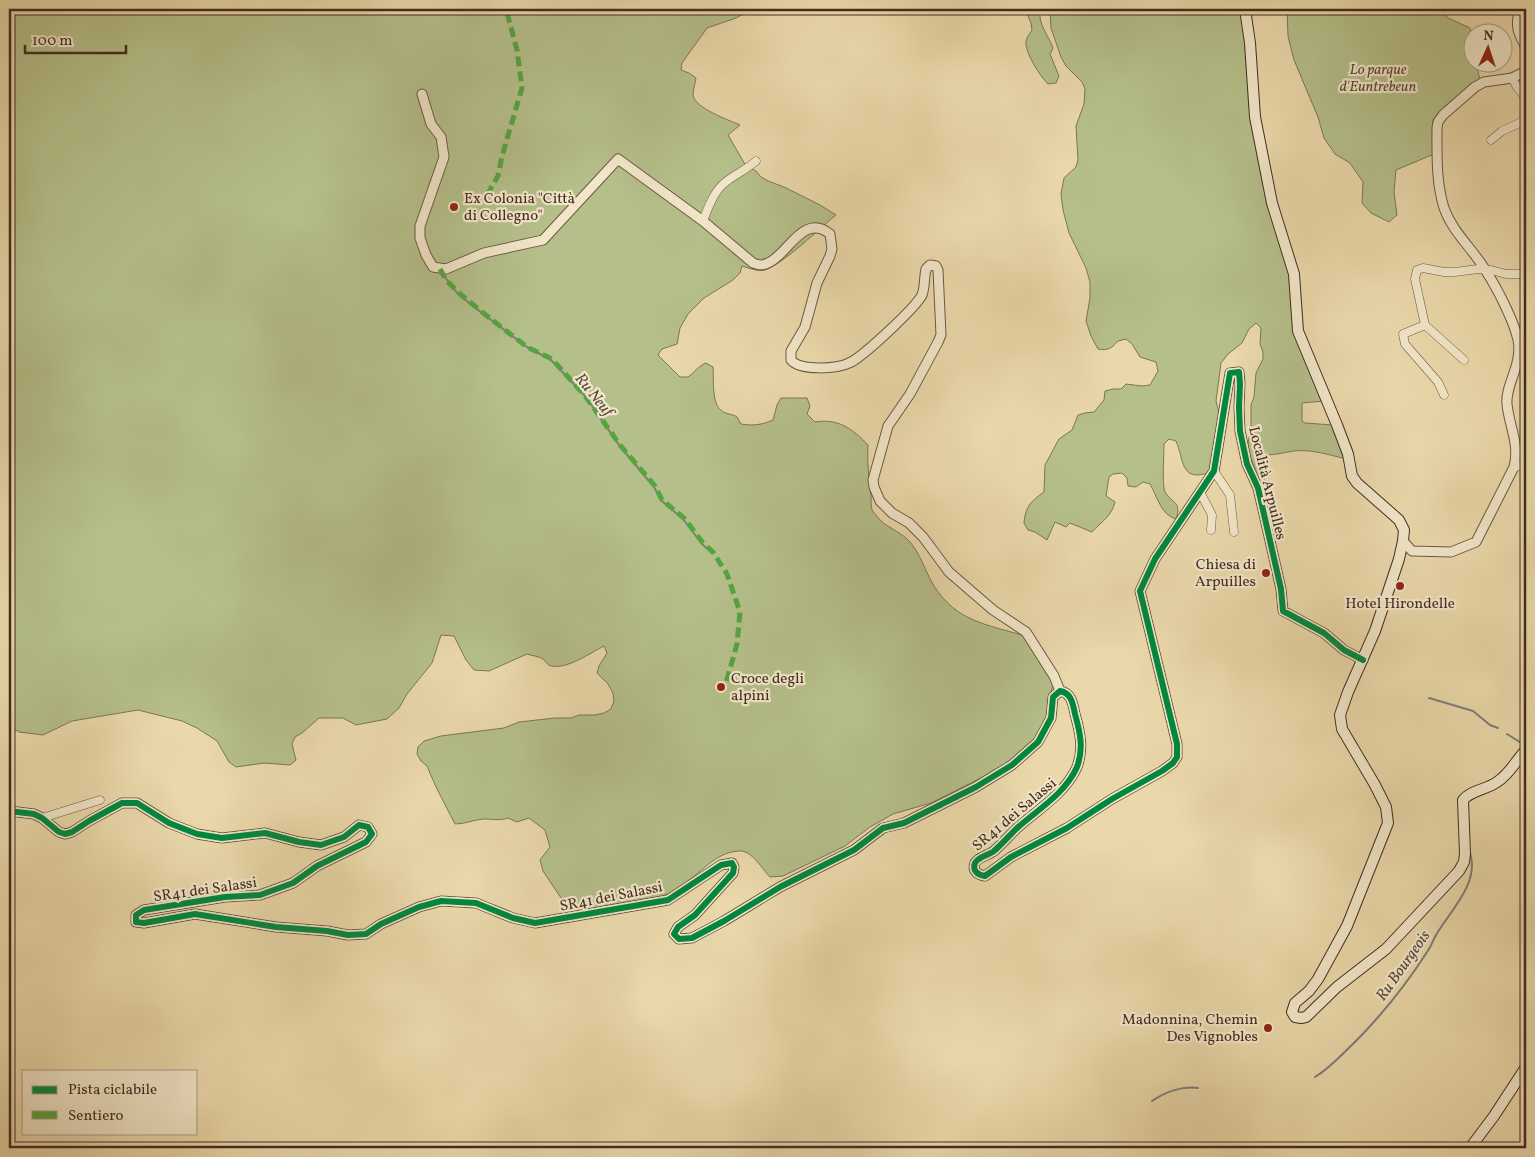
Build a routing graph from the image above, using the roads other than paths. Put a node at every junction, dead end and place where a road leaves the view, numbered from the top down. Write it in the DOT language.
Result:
graph roads {
  1 [pos="1245,9"];
  2 [pos="1521,9"];
  3 [pos="1526,47"];
  4 [pos="1526,71"];
  5 [pos="1512,78"];
  6 [pos="422,94"];
  7 [pos="1526,98"];
  8 [pos="1526,120"];
  9 [pos="1491,140"];
  10 [pos="756,161"];
  11 [pos="703,221"];
  12 [pos="1486,270"];
  13 [pos="1526,274"];
  14 [pos="1425,325"];
  15 [pos="1522,358"];
  16 [pos="1464,360"];
  17 [pos="1444,395"];
  18 [pos="1526,464"];
  19 [pos="1514,467"];
  20 [pos="1214,471"];
  21 [pos="1200,492"];
  22 [pos="1211,530"];
  23 [pos="1234,532"];
  24 [pos="1403,541"];
  25 [pos="1145,580"];
  26 [pos="1362,660"];
  27 [pos="1060,691"];
  28 [pos="1524,752"];
  29 [pos="100,800"];
  30 [pos="9,811"];
  31 [pos="42,818"];
  32 [pos="1526,1067"];
  33 [pos="1470,1148"];
  1 -- 24 [label="main road"];
  2 -- 3 [label="street"];
  4 -- 5 [label="street"];
  5 -- 7 [label="street"];
  5 -- 12 [label="street"];
  6 -- 11 [label="street"];
  8 -- 9 [label="street"];
  10 -- 11 [label="street"];
  11 -- 27 [label="street"];
  12 -- 13 [label="street"];
  12 -- 14 [label="street"];
  12 -- 15 [label="street"];
  14 -- 16 [label="street"];
  14 -- 17 [label="street"];
  15 -- 19 [label="street"];
  18 -- 19 [label="street"];
  19 -- 24 [label="street"];
  20 -- 21 [label="street, Località Arpuilles"];
  20 -- 23 [label="street"];
  20 -- 26 [label="street, Località Arpuilles"];
  21 -- 22 [label="street"];
  21 -- 25 [label="street, Località Arpuilles"];
  24 -- 26 [label="main road"];
  25 -- 27 [label="street, SR41 dei Salassi"];
  26 -- 28 [label="main road"];
  27 -- 31 [label="street, SR41 dei Salassi"];
  29 -- 31 [label="street"];
  30 -- 31 [label="street, SR41 dei Salassi"];
  32 -- 33 [label="main road"];
}
